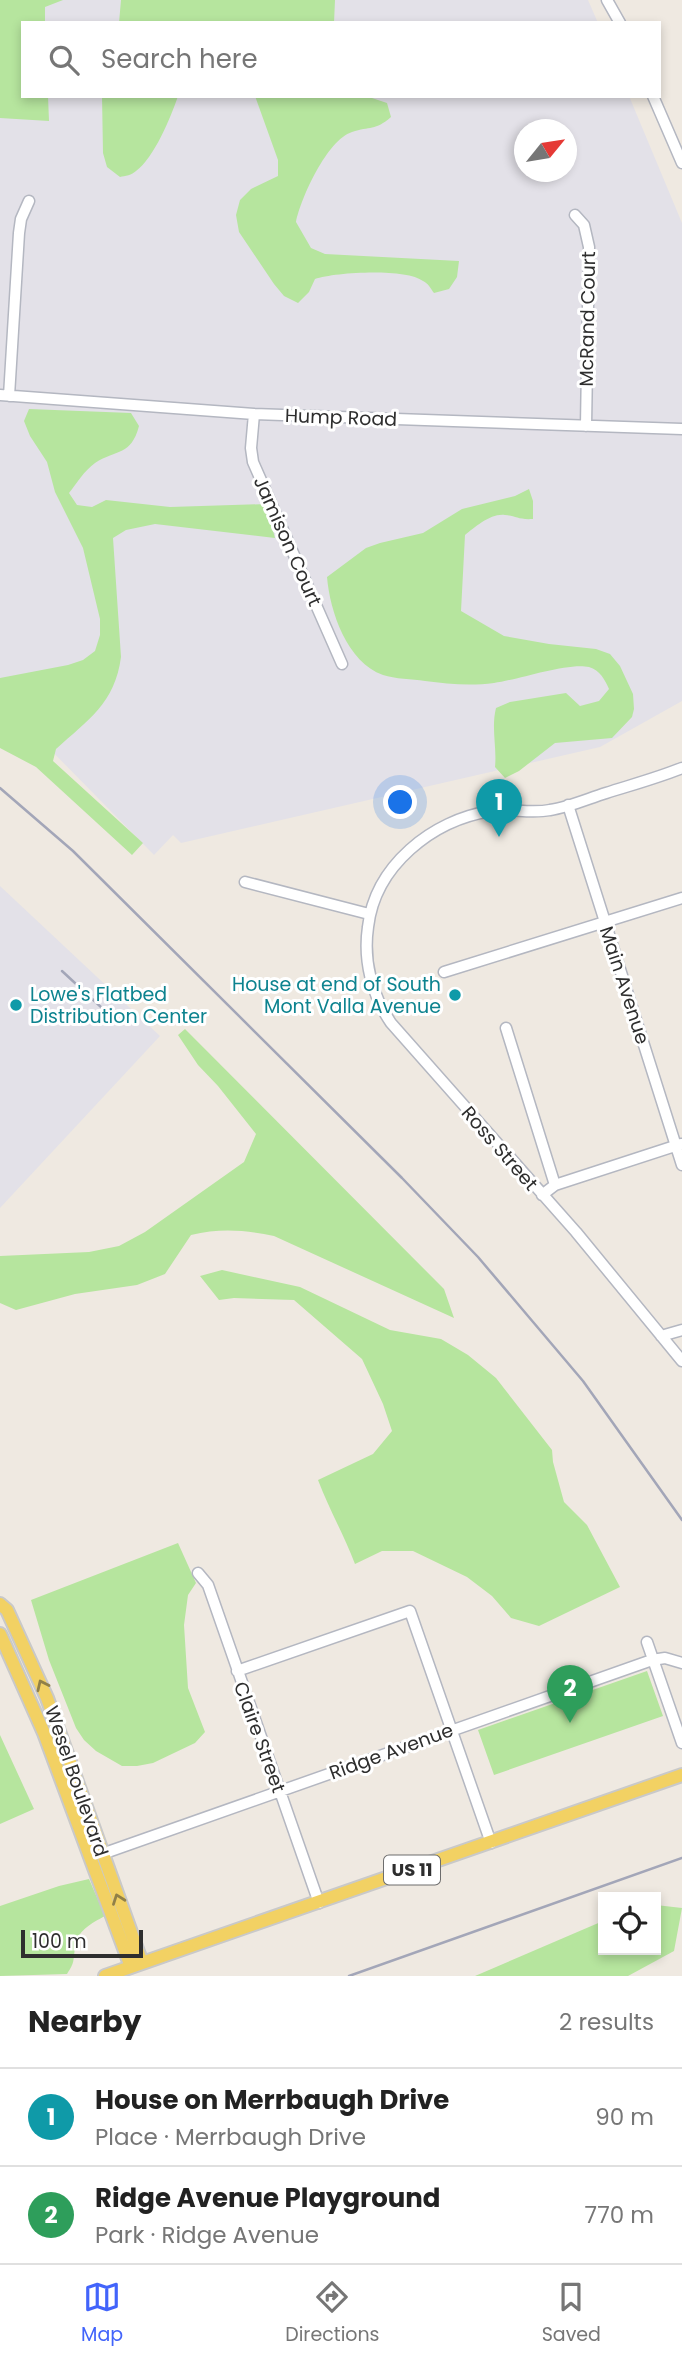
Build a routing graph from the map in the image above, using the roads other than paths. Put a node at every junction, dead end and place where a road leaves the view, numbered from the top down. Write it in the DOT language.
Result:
graph roads {
  1 [pos="607,0"];
  2 [pos="613,0"];
  3 [pos="619,20"];
  4 [pos="654,98"];
  5 [pos="682,163"];
  6 [pos="29,201"];
  7 [pos="575,215"];
  8 [pos="4,396"];
  9 [pos="254,414"];
  10 [pos="586,426"];
  11 [pos="682,429"];
  12 [pos="342,664"];
  13 [pos="682,768"];
  14 [pos="568,805"];
  15 [pos="245,883"];
  16 [pos="682,898"];
  17 [pos="369,914"];
  18 [pos="605,922"];
  19 [pos="443,972"];
  20 [pos="506,1028"];
  21 [pos="679,1145"];
  22 [pos="682,1165"];
  23 [pos="555,1185"];
  24 [pos="542,1195"];
  25 [pos="682,1330"];
  26 [pos="661,1336"];
  27 [pos="682,1361"];
  28 [pos="198,1573"];
  29 [pos="0,1604"];
  30 [pos="0,1634"];
  31 [pos="647,1642"];
  32 [pos="652,1660"];
  33 [pos="682,1663"];
  34 [pos="237,1671"];
  35 [pos="451,1729"];
  36 [pos="682,1743"];
  37 [pos="682,1775"];
  38 [pos="279,1791"];
  39 [pos="491,1843"];
  40 [pos="102,1854"];
  41 [pos="319,1903"];
  42 [pos="136,1965"];
  43 [pos="105,1976"];
  1 -- 3 [label="street"];
  2 -- 3 [label="street"];
  4 -- 5 [label="street"];
  6 -- 8 [label="street"];
  7 -- 10 [label="street, McRand Court"];
  8 -- 9 [label="street, Hump Road"];
  9 -- 10 [label="street, Hump Road"];
  9 -- 12 [label="street, Jamison Court"];
  10 -- 11 [label="street, Hump Road"];
  13 -- 14 [label="street"];
  14 -- 17 [label="street"];
  14 -- 18 [label="street, Main Avenue"];
  15 -- 17 [label="street"];
  16 -- 18 [label="street"];
  17 -- 24 [label="street, Ross Street"];
  18 -- 19 [label="street"];
  18 -- 21 [label="street, Main Avenue"];
  20 -- 23 [label="street"];
  21 -- 22 [label="street, Main Avenue"];
  21 -- 23 [label="street"];
  23 -- 24 [label="street"];
  24 -- 26 [label="street, Ross Street"];
  25 -- 26 [label="street"];
  26 -- 27 [label="street, Ross Street"];
  28 -- 34 [label="street, Claire Street"];
  40 -- 29 [label="main road, Wesel Boulevard, one-way"];
  30 -- 42 [label="main road, Wesel Boulevard"];
  31 -- 32 [label="street"];
  32 -- 33 [label="street, Ridge Avenue"];
  32 -- 35 [label="street, Ridge Avenue"];
  32 -- 36 [label="street"];
  34 -- 35 [label="street"];
  34 -- 38 [label="street, Claire Street"];
  35 -- 38 [label="street, Ridge Avenue"];
  35 -- 39 [label="street"];
  37 -- 39 [label="main road, US 11"];
  38 -- 40 [label="street, Ridge Avenue"];
  38 -- 41 [label="street, Claire Street"];
  39 -- 41 [label="main road, US 11"];
  42 -- 40 [label="main road, Wesel Boulevard, one-way"];
  41 -- 42 [label="main road, US 11"];
  42 -- 43 [label="main road, US 11"];
}
